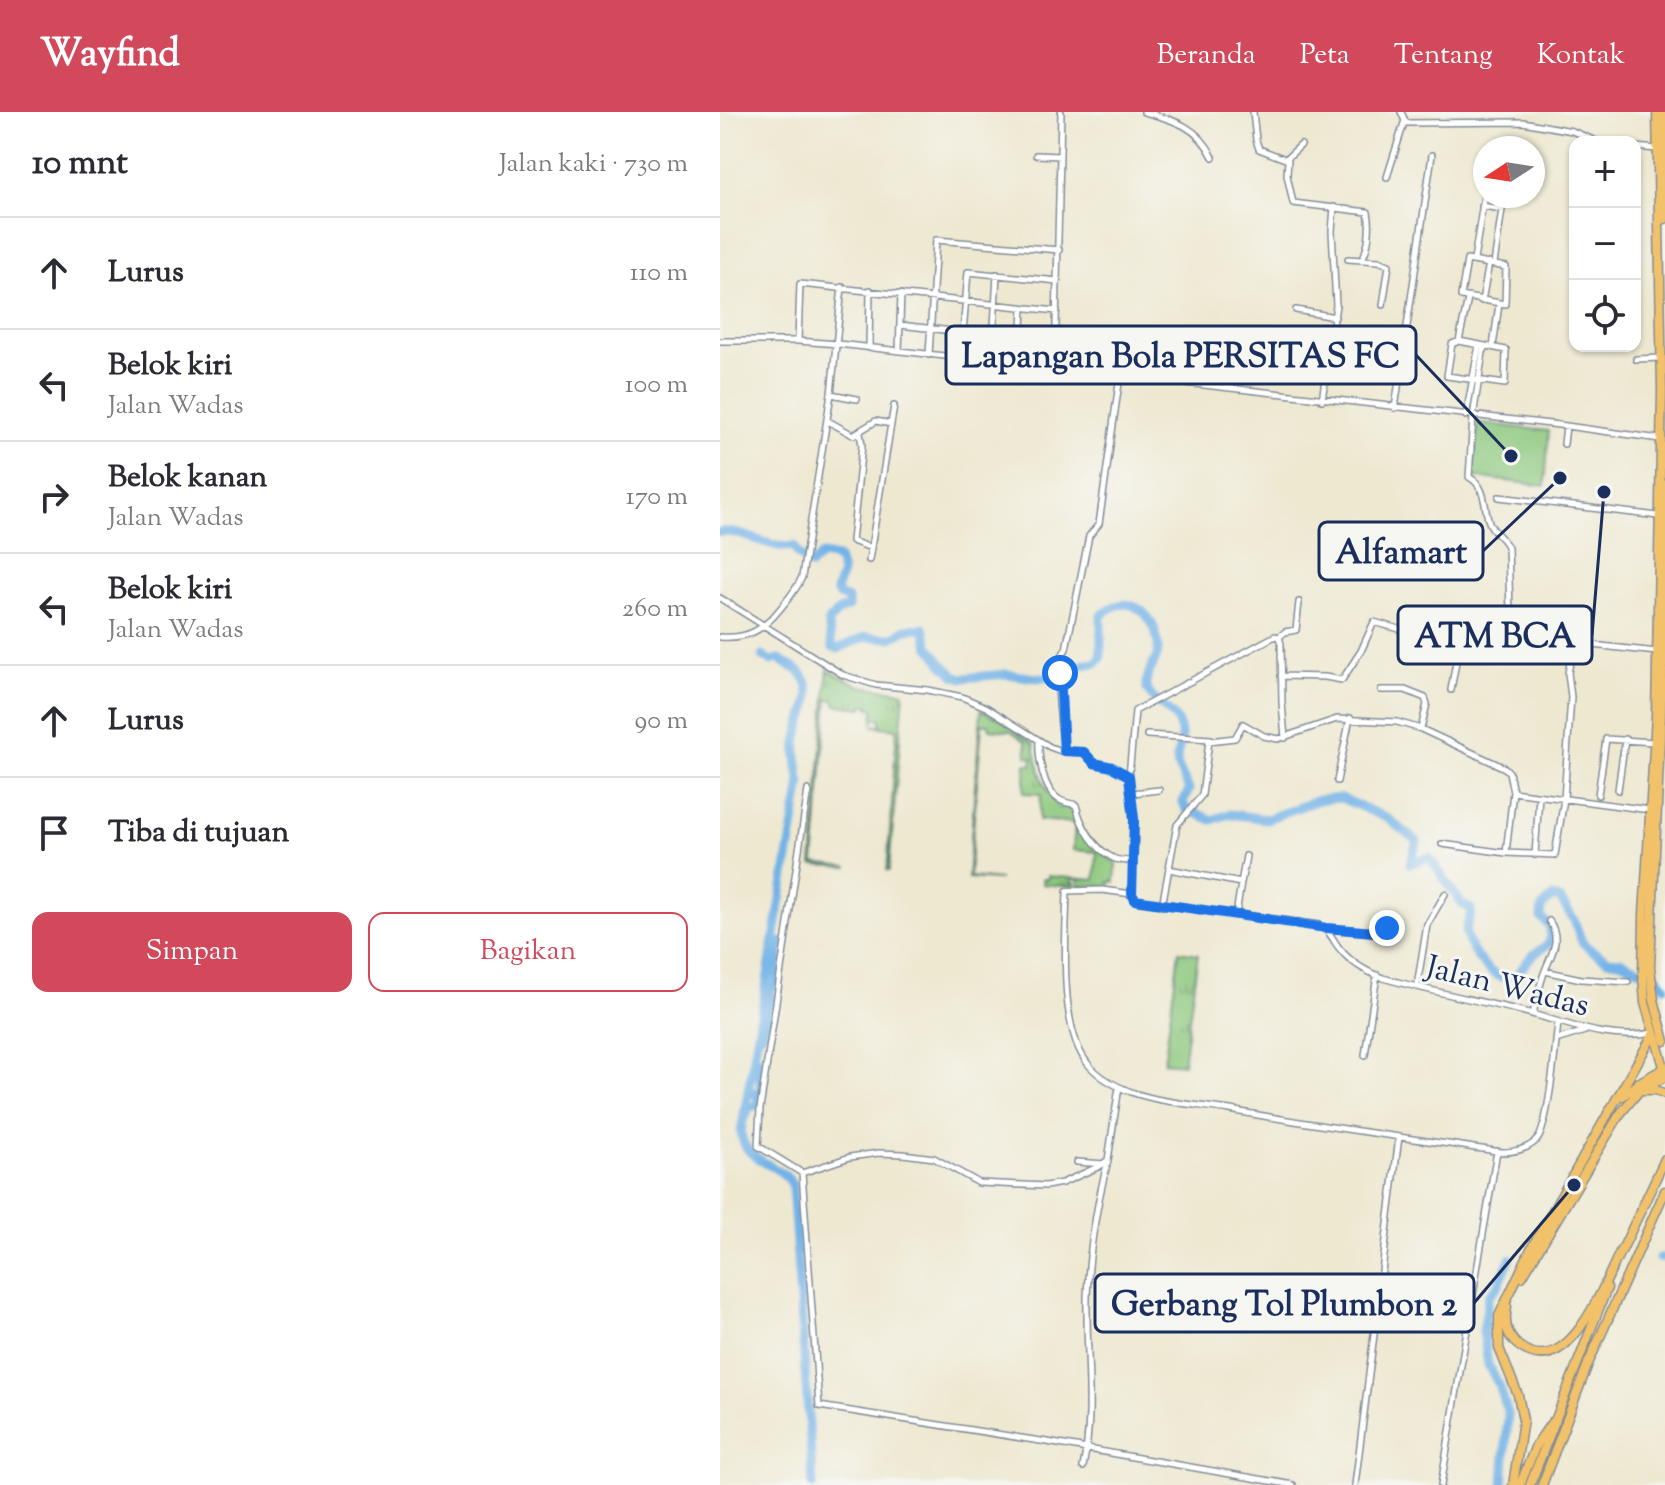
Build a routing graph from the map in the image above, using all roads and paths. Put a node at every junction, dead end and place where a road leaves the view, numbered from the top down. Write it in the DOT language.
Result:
graph roads {
  1 [pos="1061,112"];
  2 [pos="1144,112"];
  3 [pos="1253,112"];
  4 [pos="1401,112"];
  5 [pos="1657,112"];
  6 [pos="1664,112"];
  7 [pos="1404,123"];
  8 [pos="1664,135"];
  9 [pos="1584,136"];
  10 [pos="1301,145"];
  11 [pos="1641,148"];
  12 [pos="1657,149"];
  13 [pos="1036,155"];
  14 [pos="1432,155"];
  15 [pos="1060,156"];
  16 [pos="1213,157"];
  17 [pos="1287,158"];
  18 [pos="1387,177"];
  19 [pos="1334,207"];
  20 [pos="1482,208"];
  21 [pos="1495,208"];
  22 [pos="1502,209"];
  23 [pos="1665,219"];
  24 [pos="1059,250"];
  25 [pos="1662,256"];
  26 [pos="1348,259"];
  27 [pos="1362,260"];
  28 [pos="1474,260"];
  29 [pos="1491,264"];
  30 [pos="997,274"];
  31 [pos="1058,281"];
  32 [pos="842,287"];
  33 [pos="870,290"];
  34 [pos="901,294"];
  35 [pos="933,297"];
  36 [pos="1468,299"];
  37 [pos="965,301"];
  38 [pos="1482,301"];
  39 [pos="1499,304"];
  40 [pos="994,305"];
  41 [pos="1383,305"];
  42 [pos="1023,308"];
  43 [pos="1296,310"];
  44 [pos="1057,311"];
  45 [pos="1335,317"];
  46 [pos="900,325"];
  47 [pos="932,328"];
  48 [pos="963,331"];
  49 [pos="993,335"];
  50 [pos="1023,339"];
  51 [pos="720,341"];
  52 [pos="798,341"];
  53 [pos="1459,341"];
  54 [pos="1057,343"];
  55 [pos="838,344"];
  56 [pos="1481,345"];
  57 [pos="1493,347"];
  58 [pos="869,348"];
  59 [pos="899,351"];
  60 [pos="929,355"];
  61 [pos="961,358"];
  62 [pos="1663,358"];
  63 [pos="1636,359"];
  64 [pos="992,362"];
  65 [pos="1020,365"];
  66 [pos="1055,368"];
  67 [pos="1120,376"];
  68 [pos="1475,382"];
  69 [pos="831,394"];
  70 [pos="857,399"];
  71 [pos="1322,400"];
  72 [pos="894,406"];
  73 [pos="1395,408"];
  74 [pos="828,414"];
  75 [pos="1470,417"];
  76 [pos="891,424"];
  77 [pos="1566,426"];
  78 [pos="860,433"];
  79 [pos="1660,439"];
  80 [pos="1564,444"];
  81 [pos="1665,484"];
  82 [pos="1499,497"];
  83 [pos="1658,516"];
  84 [pos="871,548"];
  85 [pos="869,560"];
  86 [pos="720,598"];
  87 [pos="1664,601"];
  88 [pos="1299,602"];
  89 [pos="766,626"];
  90 [pos="720,637"];
  91 [pos="1279,637"];
  92 [pos="1460,639"];
  93 [pos="1511,642"];
  94 [pos="1574,644"];
  95 [pos="1658,652"];
  96 [pos="1662,670"];
  97 [pos="1281,676"];
  98 [pos="1381,690"];
  99 [pos="1451,690"];
  100 [pos="1350,718"];
  101 [pos="1421,729"];
  102 [pos="1147,735"];
  103 [pos="1657,737"];
  104 [pos="1285,738"];
  105 [pos="1212,739"];
  106 [pos="1625,739"];
  107 [pos="1039,740"];
  108 [pos="1064,751"];
  109 [pos="1129,776"];
  110 [pos="1337,781"];
  111 [pos="808,790"];
  112 [pos="1159,790"];
  113 [pos="1618,790"];
  114 [pos="1513,792"];
  115 [pos="1132,793"];
  116 [pos="1598,795"];
  117 [pos="1539,796"];
  118 [pos="1564,799"];
  119 [pos="1658,806"];
  120 [pos="1442,844"];
  121 [pos="1506,853"];
  122 [pos="1535,855"];
  123 [pos="1246,856"];
  124 [pos="1133,861"];
  125 [pos="1169,869"];
  126 [pos="1241,883"];
  127 [pos="1132,894"];
  128 [pos="1445,894"];
  129 [pos="1162,906"];
  130 [pos="1236,915"];
  131 [pos="1549,921"];
  132 [pos="1326,928"];
  133 [pos="1387,928"];
  134 [pos="1545,971"];
  135 [pos="1377,975"];
  136 [pos="1628,982"];
  137 [pos="1417,986"];
  138 [pos="1533,1014"];
  139 [pos="1558,1022"];
  140 [pos="1586,1031"];
  141 [pos="1656,1033"];
  142 [pos="1638,1037"];
  143 [pos="1556,1040"];
  144 [pos="1665,1041"];
  145 [pos="1648,1046"];
  146 [pos="1365,1055"];
  147 [pos="1665,1069"];
  148 [pos="1665,1077"];
  149 [pos="1119,1087"];
  150 [pos="1639,1091"];
  151 [pos="1665,1094"];
  152 [pos="1614,1105"];
  153 [pos="1399,1137"];
  154 [pos="1497,1151"];
  155 [pos="1665,1159"];
  156 [pos="1077,1162"];
  157 [pos="1106,1162"];
  158 [pos="802,1173"];
  159 [pos="1665,1191"];
  160 [pos="1622,1248"];
  161 [pos="1334,1307"];
  162 [pos="1376,1317"];
  163 [pos="1558,1415"];
  164 [pos="1086,1449"];
  165 [pos="1083,1467"];
  166 [pos="1293,1485"];
  167 [pos="1355,1485"];
  168 [pos="1441,1485"];
  169 [pos="1513,1485"];
  170 [pos="1520,1485"];
  171 [pos="1530,1485"];
  172 [pos="1542,1485"];
  1 -- 15 [label="street"];
  2 -- 16 [label="street"];
  3 -- 17 [label="street"];
  4 -- 7 [label="street"];
  5 -- 12 [label="highway"];
  6 -- 8 [label="highway"];
  7 -- 9 [label="street"];
  7 -- 18 [label="street"];
  8 -- 23 [label="highway"];
  10 -- 17 [label="street"];
  11 -- 12 [label="street"];
  12 -- 25 [label="highway"];
  13 -- 15 [label="street"];
  14 -- 73 [label="street"];
  15 -- 24 [label="street"];
  17 -- 19 [label="street"];
  19 -- 27 [label="street"];
  19 -- 45 [label="street"];
  20 -- 28 [label="street"];
  21 -- 22 [label="street"];
  22 -- 29 [label="street"];
  24 -- 31 [label="street"];
  24 -- 35 [label="street"];
  25 -- 62 [label="highway"];
  26 -- 27 [label="street"];
  27 -- 41 [label="street"];
  28 -- 29 [label="street"];
  28 -- 36 [label="street"];
  29 -- 38 [label="street"];
  29 -- 39 [label="street"];
  30 -- 31 [label="street"];
  30 -- 37 [label="street"];
  30 -- 40 [label="street"];
  31 -- 44 [label="street"];
  32 -- 33 [label="street"];
  32 -- 52 [label="street"];
  32 -- 55 [label="street"];
  33 -- 34 [label="street"];
  33 -- 58 [label="street"];
  34 -- 35 [label="street"];
  34 -- 46 [label="street"];
  35 -- 37 [label="street"];
  35 -- 47 [label="street"];
  36 -- 38 [label="street"];
  36 -- 53 [label="street"];
  37 -- 40 [label="street"];
  37 -- 48 [label="street"];
  38 -- 39 [label="street"];
  39 -- 57 [label="street"];
  40 -- 42 [label="street"];
  40 -- 49 [label="street"];
  42 -- 44 [label="street"];
  42 -- 50 [label="street"];
  43 -- 45 [label="street"];
  44 -- 54 [label="street"];
  45 -- 71 [label="street"];
  46 -- 47 [label="street"];
  46 -- 59 [label="street"];
  47 -- 48 [label="street"];
  47 -- 60 [label="street"];
  48 -- 49 [label="street"];
  48 -- 61 [label="street"];
  49 -- 50 [label="street"];
  49 -- 64 [label="street"];
  50 -- 54 [label="street"];
  50 -- 65 [label="street"];
  51 -- 52 [label="street"];
  52 -- 55 [label="street"];
  53 -- 56 [label="street"];
  53 -- 68 [label="street"];
  54 -- 66 [label="street"];
  55 -- 58 [label="street"];
  55 -- 69 [label="street"];
  56 -- 57 [label="street"];
  56 -- 68 [label="street"];
  57 -- 68 [label="street"];
  58 -- 59 [label="street"];
  59 -- 60 [label="street"];
  60 -- 61 [label="street"];
  61 -- 64 [label="street"];
  62 -- 63 [label="street"];
  62 -- 79 [label="highway"];
  64 -- 65 [label="street"];
  65 -- 66 [label="street"];
  66 -- 67 [label="street"];
  67 -- 71 [label="street"];
  67 -- 108 [label="street"];
  68 -- 75 [label="street"];
  69 -- 70 [label="street"];
  69 -- 74 [label="street"];
  71 -- 73 [label="street"];
  72 -- 76 [label="street"];
  73 -- 75 [label="street"];
  74 -- 78 [label="street"];
  74 -- 89 [label="street"];
  75 -- 77 [label="street"];
  75 -- 93 [label="street"];
  76 -- 78 [label="street"];
  76 -- 84 [label="street"];
  77 -- 79 [label="street"];
  77 -- 80 [label="street"];
  78 -- 84 [label="street"];
  79 -- 83 [label="highway"];
  81 -- 87 [label="highway"];
  82 -- 83 [label="street"];
  83 -- 95 [label="highway"];
  84 -- 85 [label="street"];
  86 -- 89 [label="street"];
  87 -- 96 [label="highway"];
  88 -- 91 [label="street"];
  89 -- 90 [label="street"];
  89 -- 107 [label="street"];
  91 -- 97 [label="street"];
  91 -- 109 [label="street"];
  92 -- 93 [label="street"];
  92 -- 97 [label="street"];
  92 -- 99 [label="street"];
  93 -- 94 [label="street"];
  94 -- 95 [label="street"];
  94 -- 118 [label="street"];
  95 -- 96 [label="highway"];
  96 -- 103 [label="highway"];
  97 -- 104 [label="street"];
  98 -- 101 [label="street"];
  100 -- 101 [label="street"];
  100 -- 104 [label="street"];
  100 -- 110 [label="street"];
  101 -- 114 [label="street"];
  102 -- 105 [label="street"];
  103 -- 106 [label="street"];
  103 -- 119 [label="highway"];
  104 -- 105 [label="street"];
  105 -- 125 [label="street"];
  106 -- 113 [label="street"];
  106 -- 116 [label="street"];
  107 -- 108 [label="street"];
  107 -- 124 [label="street"];
  108 -- 109 [label="street"];
  109 -- 115 [label="street"];
  111 -- 158 [label="street"];
  112 -- 115 [label="street"];
  114 -- 117 [label="street"];
  114 -- 121 [label="street"];
  115 -- 124 [label="street"];
  117 -- 118 [label="street"];
  117 -- 122 [label="street"];
  118 -- 119 [label="street"];
  118 -- 122 [label="street"];
  119 -- 141 [label="highway"];
  120 -- 121 [label="street"];
  121 -- 122 [label="street"];
  123 -- 126 [label="street"];
  124 -- 127 [label="street"];
  125 -- 126 [label="street"];
  125 -- 129 [label="street"];
  126 -- 130 [label="street"];
  127 -- 129 [label="street"];
  127 -- 149 [label="street"];
  128 -- 137 [label="street"];
  129 -- 130 [label="street"];
  130 -- 132 [label="street"];
  131 -- 134 [label="street"];
  132 -- 133 [label="street"];
  132 -- 135 [label="street, Jalan Wadas"];
  134 -- 136 [label="street"];
  134 -- 138 [label="street"];
  135 -- 137 [label="street, Jalan Wadas"];
  135 -- 146 [label="street"];
  137 -- 138 [label="street, Jalan Wadas"];
  138 -- 139 [label="street, Jalan Wadas"];
  139 -- 140 [label="street, Jalan Wadas"];
  139 -- 143 [label="street"];
  140 -- 142 [label="street, Jalan Wadas"];
  140 -- 143 [label="street"];
  141 -- 142 [label="street, Jalan Wadas"];
  141 -- 144 [label="highway"];
  141 -- 145 [label="highway"];
  141 -- 147 [label="highway"];
  142 -- 145 [label="street"];
  143 -- 154 [label="street"];
  145 -- 152 [label="highway"];
  147 -- 152 [label="highway"];
  148 -- 150 [label="highway"];
  149 -- 153 [label="street"];
  149 -- 157 [label="street"];
  150 -- 151 [label="highway"];
  150 -- 160 [label="highway"];
  152 -- 169 [label="highway"];
  153 -- 154 [label="street"];
  153 -- 162 [label="street"];
  154 -- 168 [label="street"];
  155 -- 160 [label="highway"];
  156 -- 157 [label="street"];
  157 -- 158 [label="street"];
  157 -- 164 [label="street"];
  158 -- 164 [label="street"];
  159 -- 172 [label="highway"];
  160 -- 163 [label="highway"];
  161 -- 162 [label="street"];
  162 -- 167 [label="street"];
  163 -- 170 [label="highway"];
  163 -- 171 [label="highway"];
  164 -- 165 [label="street"];
  164 -- 166 [label="street"];
}
